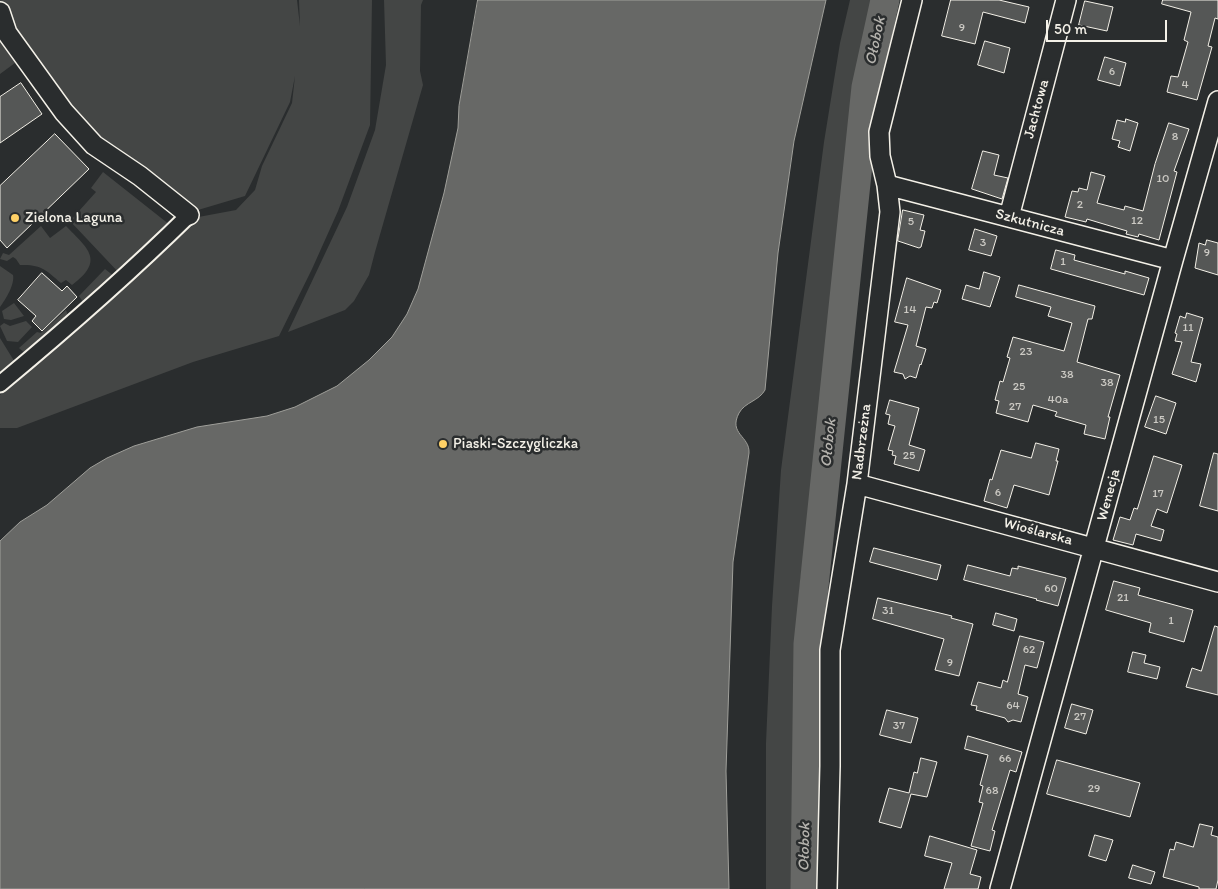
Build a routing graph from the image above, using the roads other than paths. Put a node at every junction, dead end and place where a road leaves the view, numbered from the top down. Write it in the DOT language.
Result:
graph roads {
  1 [pos="912,0"];
  2 [pos="1066,0"];
  3 [pos="0,12"];
  4 [pos="1218,101"];
  5 [pos="886,185"];
  6 [pos="189,215"];
  7 [pos="1009,217"];
  8 [pos="1172,260"];
  9 [pos="0,384"];
  10 [pos="857,484"];
  11 [pos="1095,547"];
  12 [pos="1218,582"];
  13 [pos="827,889"];
  14 [pos="1000,889"];
  1 -- 5 [label="street, Nadbrzeżna"];
  2 -- 7 [label="street, Jachtowa"];
  3 -- 6 [label="street"];
  4 -- 8 [label="street, Wenecja"];
  5 -- 7 [label="street, Szkutnicza"];
  5 -- 10 [label="street, Nadbrzeżna"];
  6 -- 9 [label="street"];
  7 -- 8 [label="street, Szkutnicza"];
  8 -- 11 [label="street, Wenecja"];
  10 -- 11 [label="street, Wioślarska"];
  10 -- 13 [label="street, Nadbrzeżna"];
  11 -- 12 [label="street, Wioślarska"];
  11 -- 14 [label="street, Wenecja"];
}
